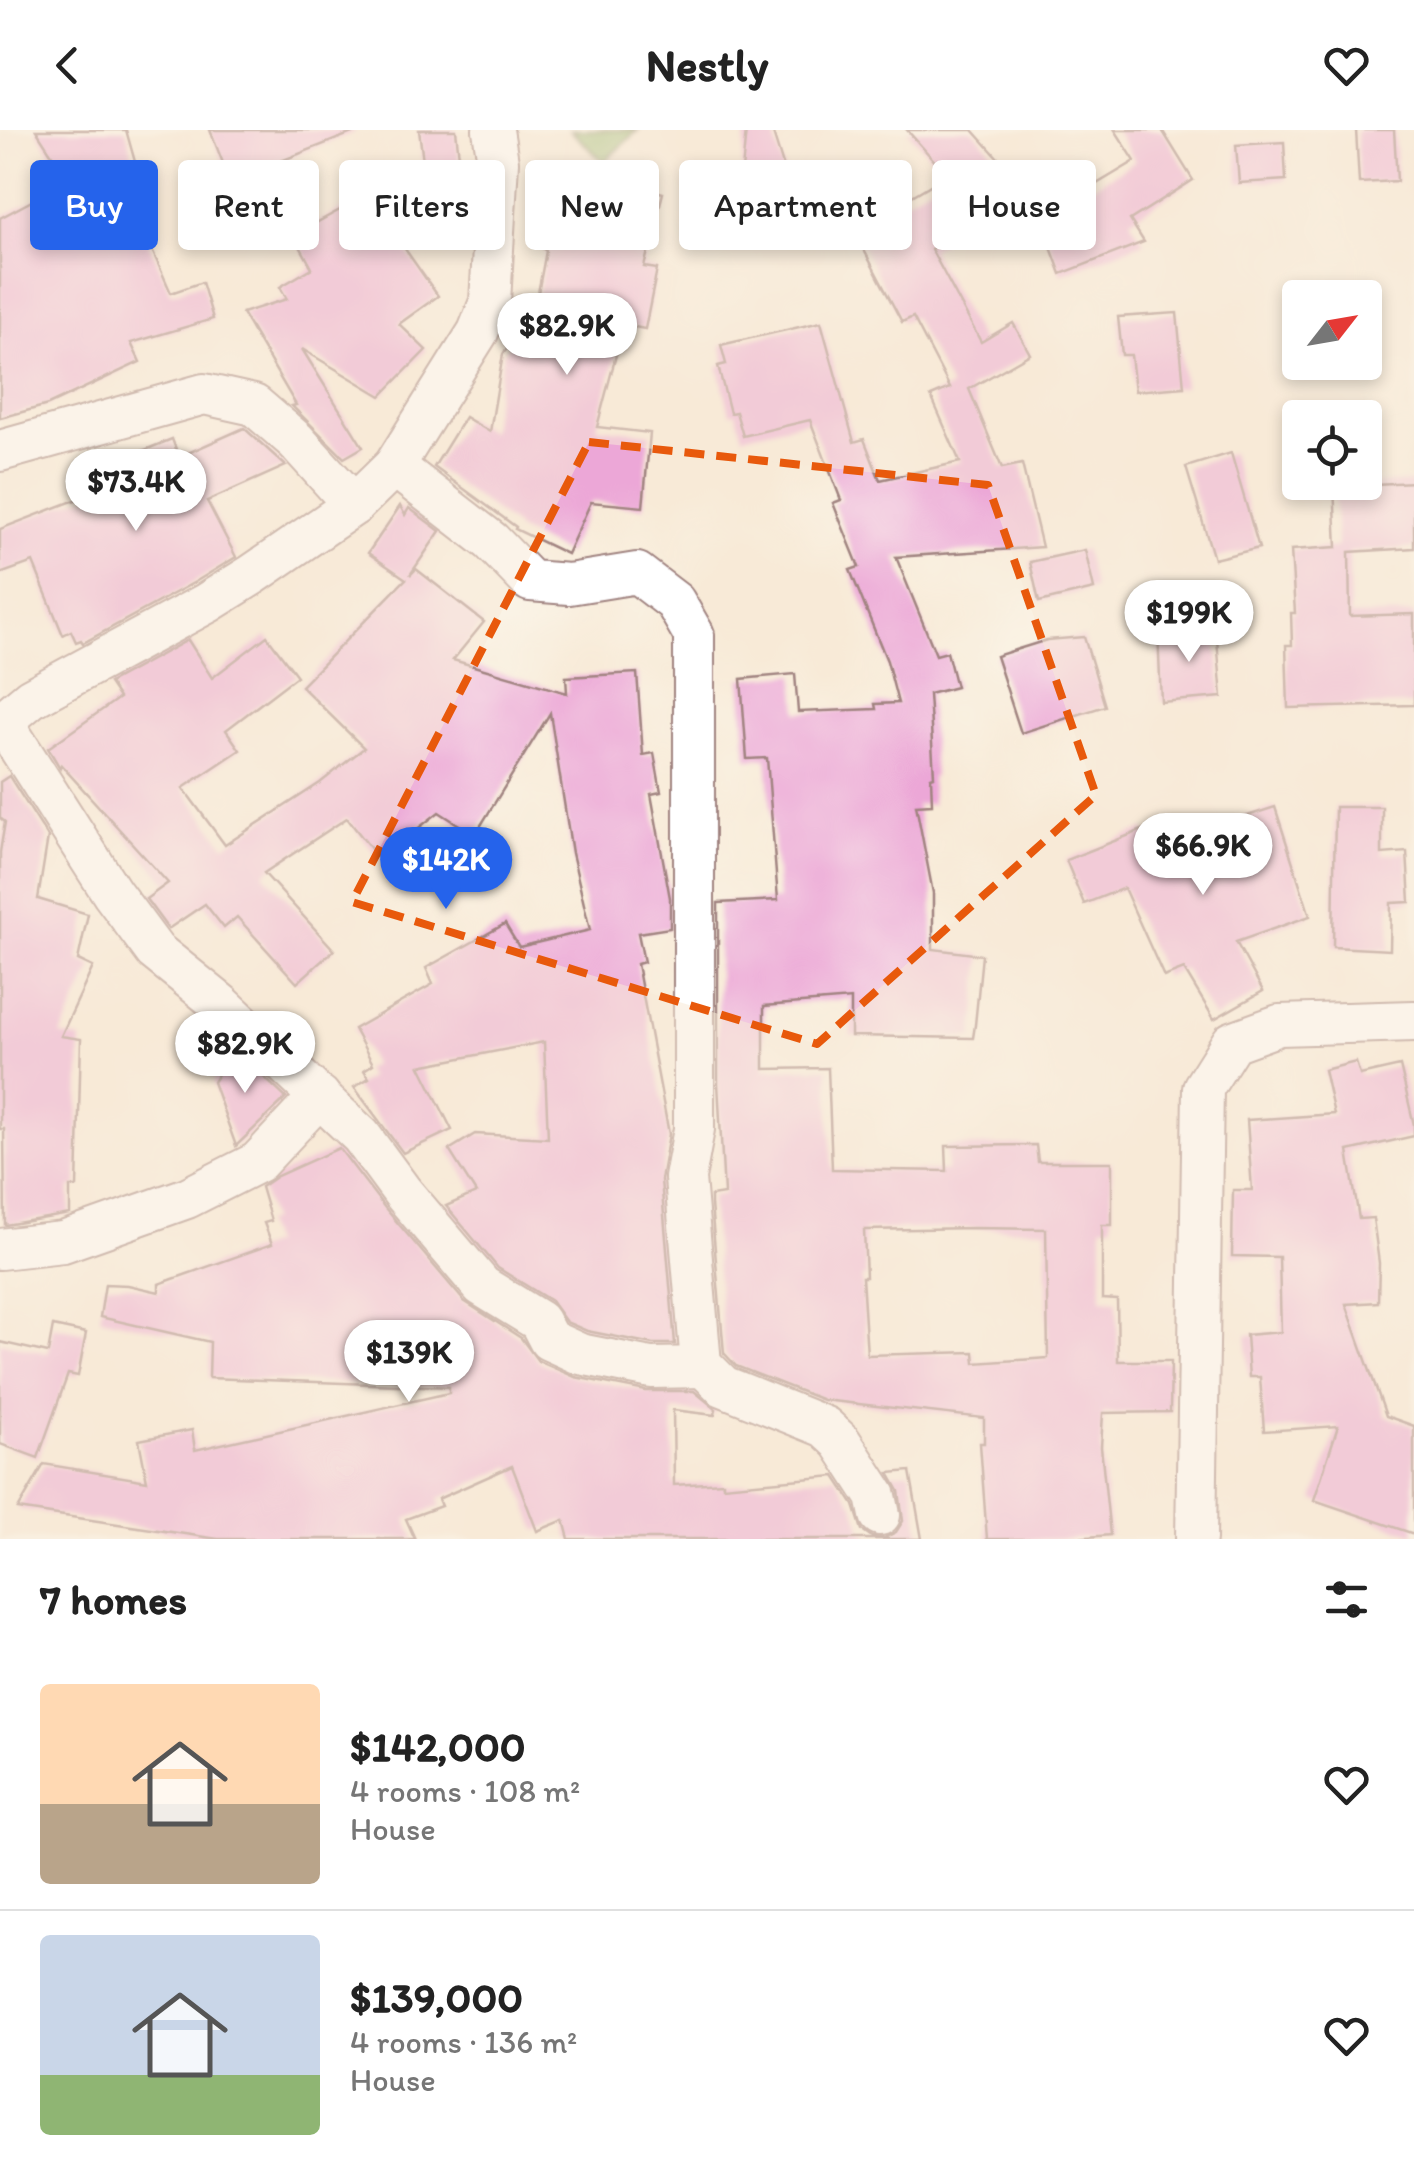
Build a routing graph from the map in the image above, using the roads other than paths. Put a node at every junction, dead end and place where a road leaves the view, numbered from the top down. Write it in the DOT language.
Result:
graph roads {
  1 [pos="493,130"];
  2 [pos="0,451"];
  3 [pos="394,466"];
  4 [pos="354,505"];
  5 [pos="1,722"];
  6 [pos="1414,1021"];
  7 [pos="320,1096"];
  8 [pos="0,1250"];
  9 [pos="704,1368"];
  10 [pos="880,1516"];
  11 [pos="1196,1539"];
  1 -- 3 [label="street"];
  2 -- 4 [label="street"];
  3 -- 4 [label="street"];
  3 -- 9 [label="street"];
  4 -- 5 [label="street"];
  5 -- 7 [label="street"];
  6 -- 11 [label="street"];
  7 -- 8 [label="street"];
  7 -- 9 [label="street"];
  9 -- 10 [label="street"];
}
